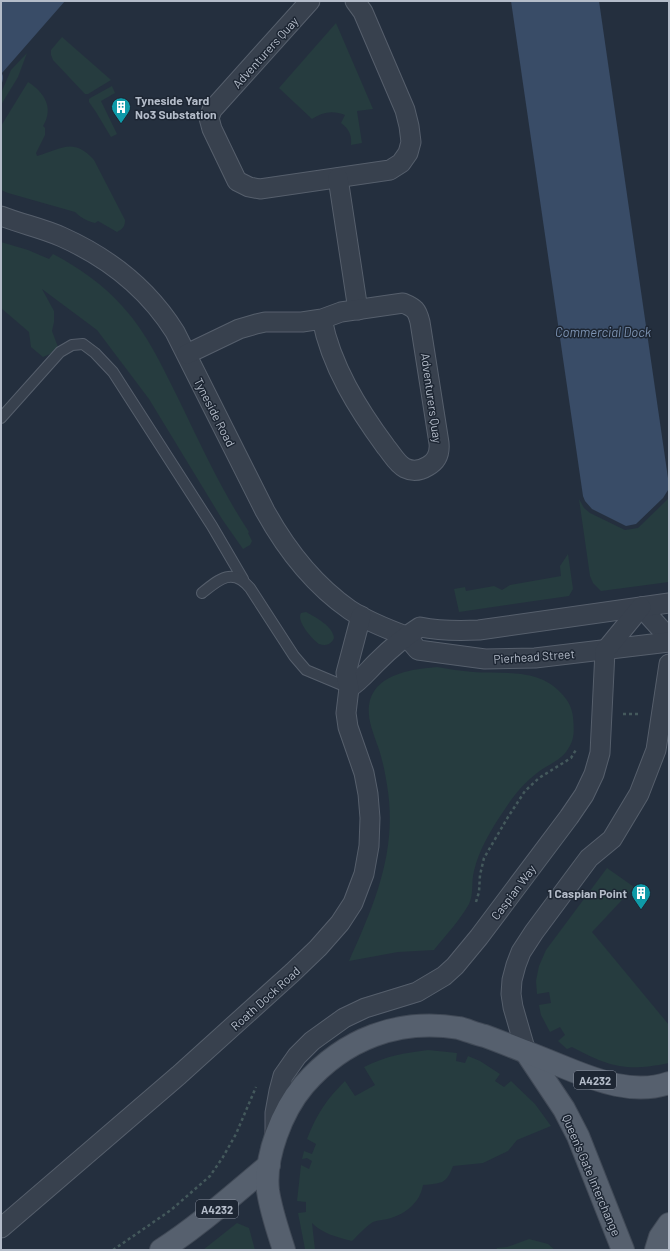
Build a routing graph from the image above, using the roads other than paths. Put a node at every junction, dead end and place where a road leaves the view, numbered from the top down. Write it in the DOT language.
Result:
graph roads {
  1 [pos="310,1"];
  2 [pos="355,1"];
  3 [pos="338,178"];
  4 [pos="1,216"];
  5 [pos="358,310"];
  6 [pos="322,320"];
  7 [pos="187,354"];
  8 [pos="1,418"];
  9 [pos="243,579"];
  10 [pos="202,593"];
  11 [pos="669,603"];
  12 [pos="641,607"];
  13 [pos="361,616"];
  14 [pos="406,636"];
  15 [pos="669,638"];
  16 [pos="669,642"];
  17 [pos="605,651"];
  18 [pos="669,664"];
  19 [pos="349,688"];
  20 [pos="526,1052"];
  21 [pos="669,1083"];
  22 [pos="275,1138"];
  23 [pos="269,1164"];
  24 [pos="669,1224"];
  25 [pos="1,1228"];
  26 [pos="162,1250"];
  27 [pos="284,1250"];
  28 [pos="623,1250"];
  29 [pos="656,1250"];
  1 -- 3 [label="street, Adventurers Quay"];
  2 -- 3 [label="street, Adventurers Quay"];
  3 -- 5 [label="street"];
  4 -- 7 [label="street, Tyneside Road"];
  5 -- 6 [label="street, Adventurers Quay"];
  5 -- 6 [label="street, Adventurers Quay"];
  6 -- 7 [label="street, Adventurers Quay"];
  7 -- 13 [label="street, Tyneside Road"];
  8 -- 9 [label="lane"];
  9 -- 10 [label="lane"];
  9 -- 19 [label="lane"];
  11 -- 12 [label="street"];
  12 -- 14 [label="street"];
  12 -- 15 [label="street"];
  12 -- 17 [label="street"];
  13 -- 14 [label="street, Tyneside Road"];
  13 -- 19 [label="street, Roath Dock Road"];
  14 -- 17 [label="street, Pierhead Street"];
  14 -- 19 [label="street"];
  16 -- 17 [label="street, Pierhead Street"];
  17 -- 22 [label="street, Caspian Way"];
  18 -- 20 [label="street"];
  19 -- 25 [label="street, Roath Dock Road"];
  20 -- 21 [label="main road, A4232"];
  20 -- 22 [label="main road"];
  20 -- 28 [label="main road, Queen's Gate Interchange"];
  22 -- 23 [label="main road"];
  23 -- 26 [label="main road, A4232"];
  23 -- 27 [label="main road"];
  24 -- 29 [label="main road"];
}
